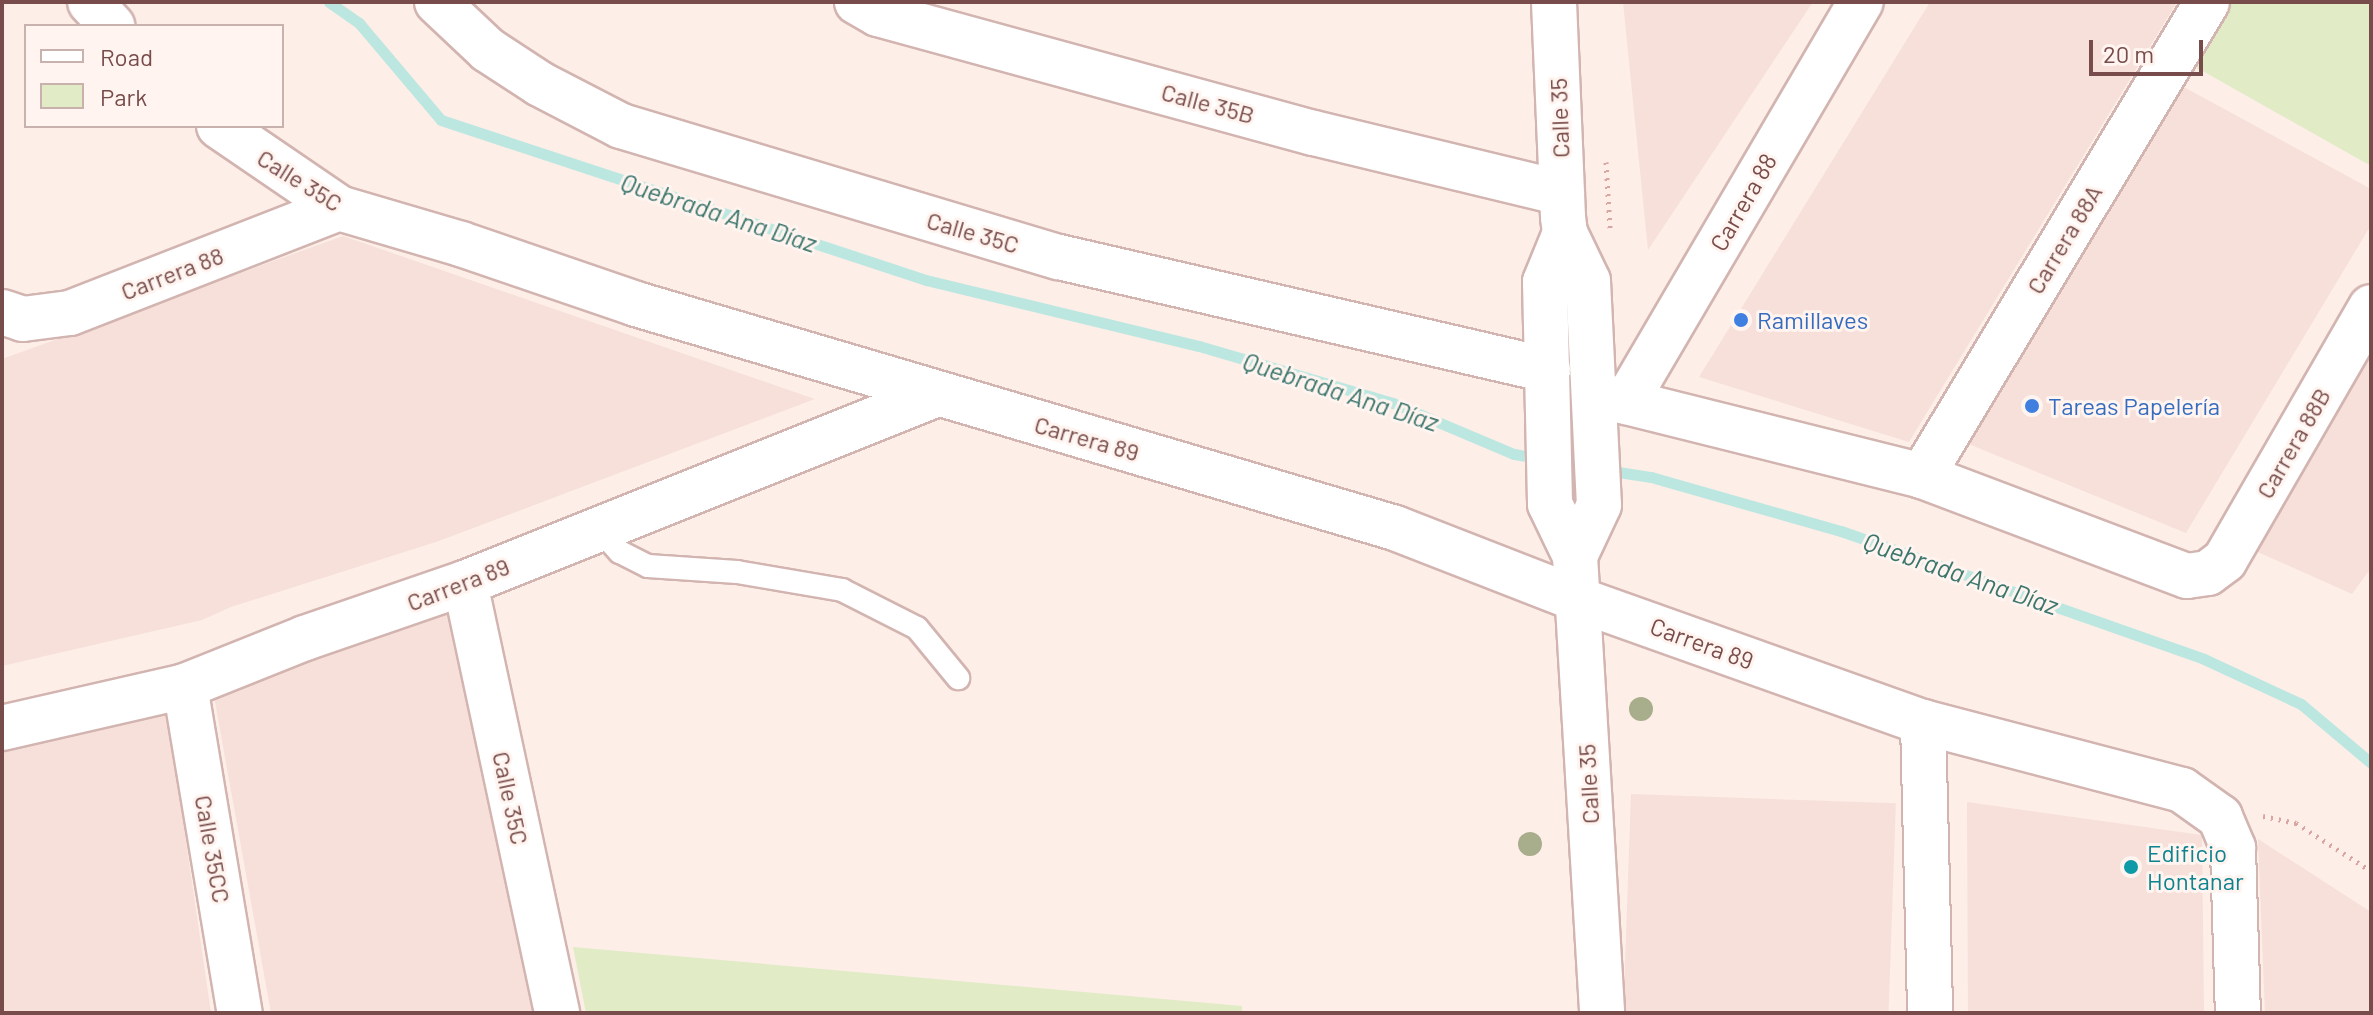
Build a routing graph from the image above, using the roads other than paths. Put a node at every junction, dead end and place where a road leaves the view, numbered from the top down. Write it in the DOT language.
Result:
graph roads {
  1 [pos="90,2"];
  2 [pos="437,2"];
  3 [pos="857,2"];
  4 [pos="1554,2"];
  5 [pos="1861,2"];
  6 [pos="2207,2"];
  7 [pos="110,24"];
  8 [pos="222,128"];
  9 [pos="339,208"];
  10 [pos="1563,213"];
  11 [pos="2371,307"];
  12 [pos="2,312"];
  13 [pos="1548,370"];
  14 [pos="937,394"];
  15 [pos="1617,409"];
  16 [pos="1922,476"];
  17 [pos="599,529"];
  18 [pos="1575,556"];
  19 [pos="465,583"];
  20 [pos="1577,599"];
  21 [pos="958,678"];
  22 [pos="185,686"];
  23 [pos="1923,722"];
  24 [pos="2,728"];
  25 [pos="240,1013"];
  26 [pos="557,1013"];
  27 [pos="1602,1013"];
  28 [pos="1930,1013"];
  29 [pos="2238,1013"];
  1 -- 7 [label="street"];
  2 -- 13 [label="street, Calle 35C"];
  3 -- 10 [label="street, Calle 35B"];
  4 -- 10 [label="street, Calle 35"];
  5 -- 15 [label="street, Carrera 88"];
  6 -- 16 [label="street, Carrera 88A"];
  8 -- 9 [label="street, Calle 35C"];
  9 -- 12 [label="street, Carrera 88"];
  9 -- 14 [label="street, Calle 35C"];
  10 -- 13 [label="street, Calle 35"];
  10 -- 15 [label="street, Calle 35"];
  11 -- 16 [label="street, Carrera 88B"];
  13 -- 18 [label="street, Calle 35"];
  14 -- 17 [label="street, Carrera 89"];
  14 -- 20 [label="street, Carrera 89"];
  15 -- 16 [label="street"];
  15 -- 18 [label="street, Calle 35"];
  17 -- 19 [label="street, Carrera 89"];
  17 -- 21 [label="lane"];
  18 -- 20 [label="street, Calle 35"];
  19 -- 22 [label="street, Carrera 89"];
  19 -- 26 [label="street, Calle 35C"];
  20 -- 23 [label="street, Carrera 89"];
  20 -- 27 [label="street, Calle 35"];
  22 -- 24 [label="street, Carrera 89"];
  22 -- 25 [label="street, Calle 35CC"];
  23 -- 28 [label="street"];
  23 -- 29 [label="street, Carrera 89"];
}
